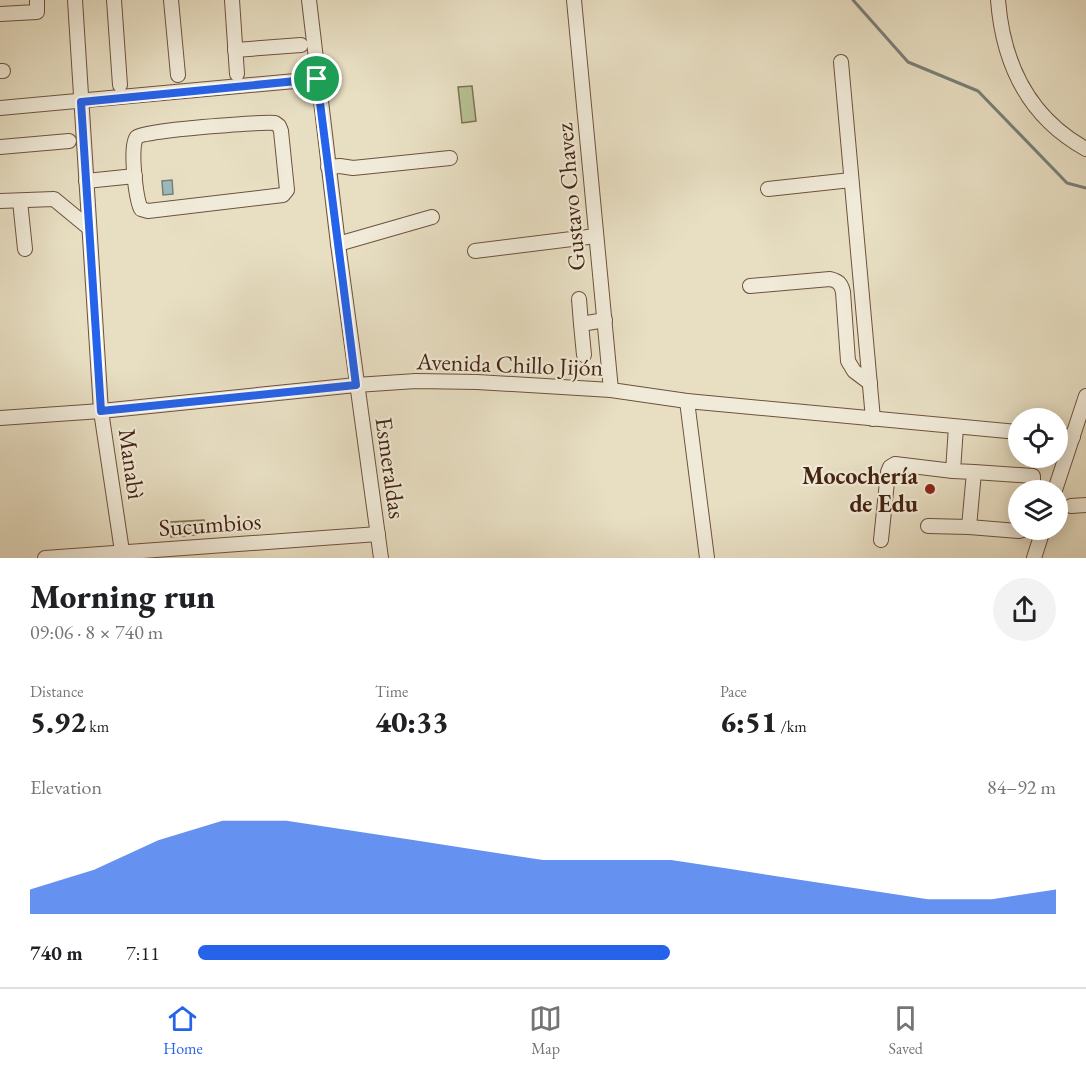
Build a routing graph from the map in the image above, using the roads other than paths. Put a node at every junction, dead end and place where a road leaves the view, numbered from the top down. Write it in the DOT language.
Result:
graph roads {
  1 [pos="37,0"];
  2 [pos="75,0"];
  3 [pos="114,0"];
  4 [pos="171,0"];
  5 [pos="232,0"];
  6 [pos="309,0"];
  7 [pos="574,0"];
  8 [pos="998,0"];
  9 [pos="0,14"];
  10 [pos="302,45"];
  11 [pos="235,50"];
  12 [pos="841,62"];
  13 [pos="237,74"];
  14 [pos="178,75"];
  15 [pos="317,79"];
  16 [pos="120,85"];
  17 [pos="81,102"];
  18 [pos="0,108"];
  19 [pos="69,141"];
  20 [pos="0,147"];
  21 [pos="1086,148"];
  22 [pos="450,158"];
  23 [pos="328,167"];
  24 [pos="135,176"];
  25 [pos="851,180"];
  26 [pos="86,181"];
  27 [pos="768,189"];
  28 [pos="0,201"];
  29 [pos="20,201"];
  30 [pos="432,217"];
  31 [pos="88,227"];
  32 [pos="596,236"];
  33 [pos="338,244"];
  34 [pos="25,249"];
  35 [pos="475,251"];
  36 [pos="750,286"];
  37 [pos="579,299"];
  38 [pos="605,320"];
  39 [pos="581,324"];
  40 [pos="584,355"];
  41 [pos="870,383"];
  42 [pos="356,385"];
  43 [pos="611,390"];
  44 [pos="1086,396"];
  45 [pos="687,401"];
  46 [pos="101,411"];
  47 [pos="0,418"];
  48 [pos="873,419"];
  49 [pos="956,427"];
  50 [pos="1008,431"];
  51 [pos="1068,436"];
  52 [pos="1073,437"];
  53 [pos="954,471"];
  54 [pos="974,472"];
  55 [pos="1033,480"];
  56 [pos="1058,480"];
  57 [pos="1086,505"];
  58 [pos="1071,506"];
  59 [pos="928,526"];
  60 [pos="969,527"];
  61 [pos="1008,530"];
  62 [pos="378,534"];
  63 [pos="881,540"];
  64 [pos="1040,540"];
  65 [pos="122,556"];
  66 [pos="45,558"];
  67 [pos="381,558"];
  68 [pos="707,558"];
  69 [pos="1034,558"];
  1 -- 9 [label="street"];
  2 -- 17 [label="street, Manabì"];
  3 -- 16 [label="street"];
  4 -- 14 [label="street"];
  5 -- 11 [label="street"];
  6 -- 15 [label="street, Esmeraldas"];
  7 -- 32 [label="street, Gustavo Chavez"];
  8 -- 21 [label="street"];
  10 -- 11 [label="street"];
  11 -- 13 [label="street"];
  12 -- 25 [label="street"];
  15 -- 17 [label="street"];
  15 -- 23 [label="street, Esmeraldas"];
  17 -- 18 [label="street"];
  17 -- 26 [label="street, Manabì"];
  19 -- 20 [label="street"];
  22 -- 23 [label="street"];
  23 -- 33 [label="street, Esmeraldas"];
  24 -- 24 [label="street"];
  24 -- 26 [label="street"];
  25 -- 27 [label="street"];
  25 -- 41 [label="street"];
  26 -- 31 [label="street, Manabì"];
  28 -- 29 [label="street"];
  29 -- 31 [label="street"];
  29 -- 34 [label="street"];
  30 -- 33 [label="street"];
  31 -- 46 [label="street, Manabì"];
  32 -- 35 [label="street"];
  32 -- 38 [label="street, Gustavo Chavez"];
  33 -- 42 [label="street, Esmeraldas"];
  36 -- 41 [label="street"];
  37 -- 39 [label="street"];
  38 -- 39 [label="street"];
  38 -- 43 [label="street, Gustavo Chavez"];
  39 -- 40 [label="street"];
  41 -- 48 [label="street"];
  42 -- 43 [label="street, Avenida Chillo Jijón"];
  42 -- 46 [label="street, Avenida Chillo Jijón"];
  42 -- 62 [label="street, Esmeraldas"];
  43 -- 45 [label="street, Avenida Chillo Jijón"];
  44 -- 52 [label="street"];
  45 -- 48 [label="street, Avenida Chillo Jijón"];
  45 -- 68 [label="street"];
  46 -- 47 [label="street, Avenida Chillo Jijón"];
  46 -- 65 [label="street, Manabì"];
  48 -- 49 [label="street, Avenida Chillo Jijón"];
  49 -- 50 [label="street, Avenida Chillo Jijón"];
  49 -- 53 [label="street"];
  51 -- 52 [label="street"];
  52 -- 56 [label="street"];
  53 -- 54 [label="street"];
  53 -- 63 [label="street"];
  54 -- 55 [label="street"];
  54 -- 60 [label="street"];
  57 -- 58 [label="street"];
  59 -- 60 [label="street"];
  60 -- 61 [label="street"];
  62 -- 65 [label="street, Sucumbios"];
  62 -- 67 [label="street, Esmeraldas"];
  64 -- 69 [label="street"];
  65 -- 66 [label="street, Sucumbios"];
}
